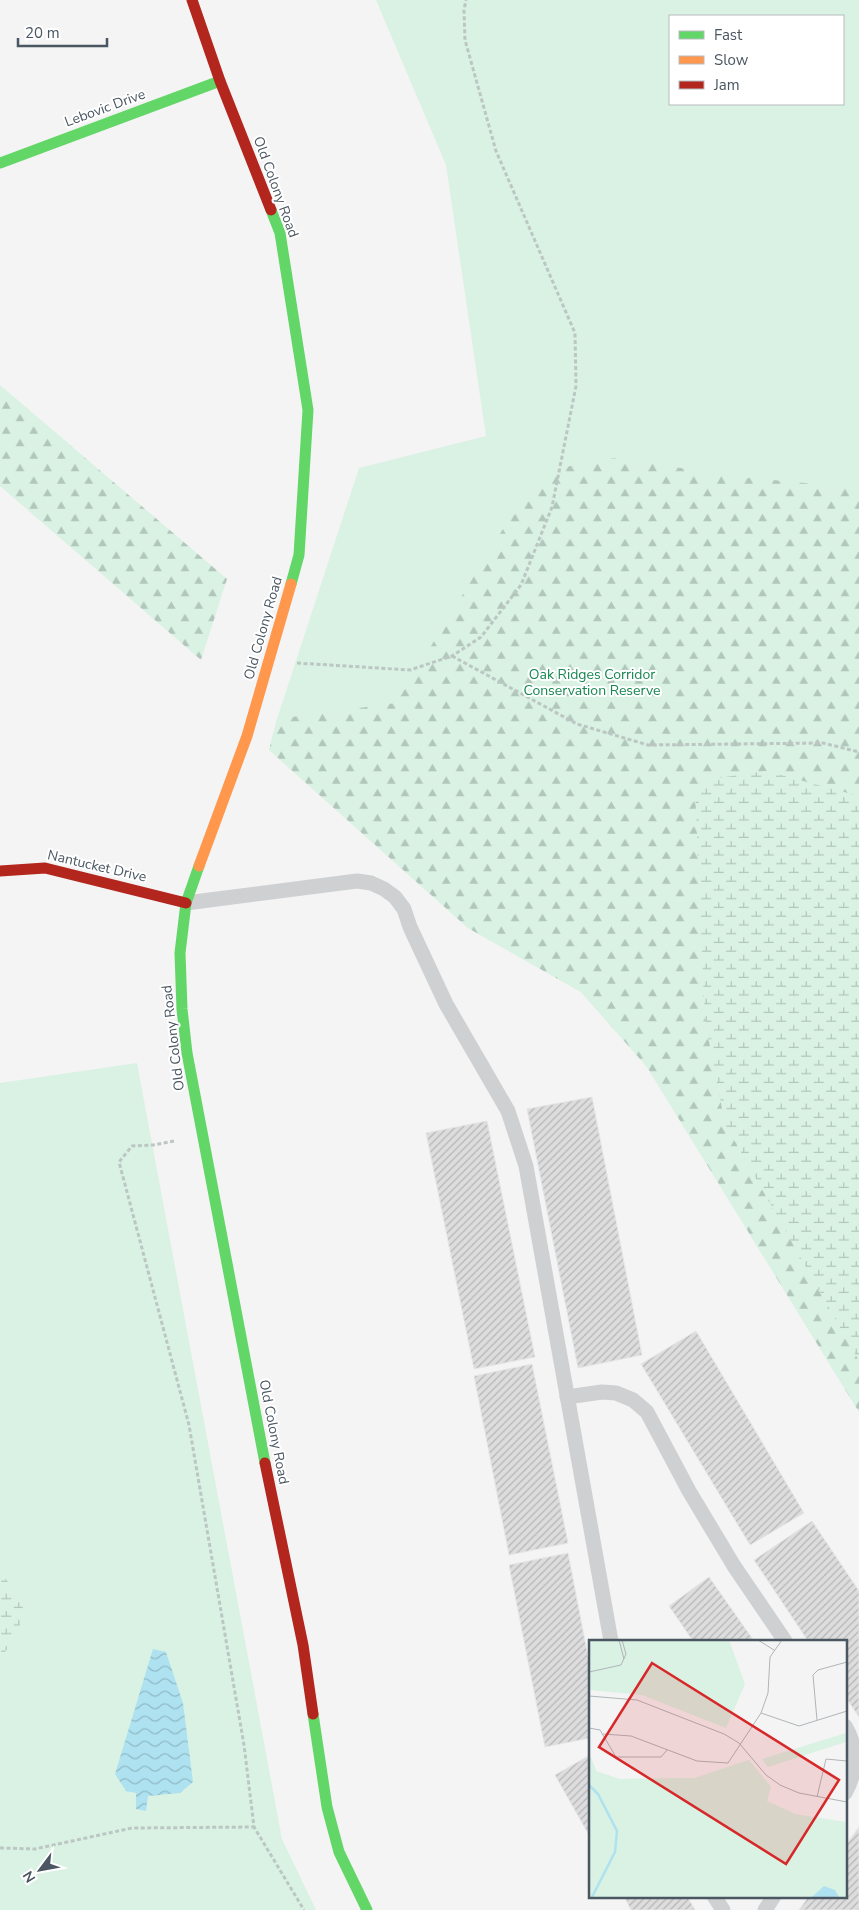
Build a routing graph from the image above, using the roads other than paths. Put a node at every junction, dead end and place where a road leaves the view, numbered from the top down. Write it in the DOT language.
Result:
graph roads {
  1 [pos="192,0"];
  2 [pos="220,81"];
  3 [pos="0,163"];
  4 [pos="0,871"];
  5 [pos="186,903"];
  6 [pos="567,1397"];
  7 [pos="611,1640"];
  8 [pos="784,1640"];
  9 [pos="846,1728"];
  10 [pos="846,1791"];
  11 [pos="715,1898"];
  12 [pos="773,1898"];
  13 [pos="367,1910"];
  14 [pos="723,1910"];
  15 [pos="765,1910"];
  1 -- 2 [label="street, Old Colony Road"];
  2 -- 3 [label="street, Lebovic Drive"];
  2 -- 5 [label="street, Old Colony Road"];
  4 -- 5 [label="street, Nantucket Drive"];
  5 -- 6 [label="lane"];
  5 -- 13 [label="street, Old Colony Road"];
  6 -- 7 [label="lane"];
  6 -- 8 [label="lane"];
  9 -- 10 [label="lane"];
  11 -- 14 [label="lane"];
  12 -- 15 [label="lane"];
}
